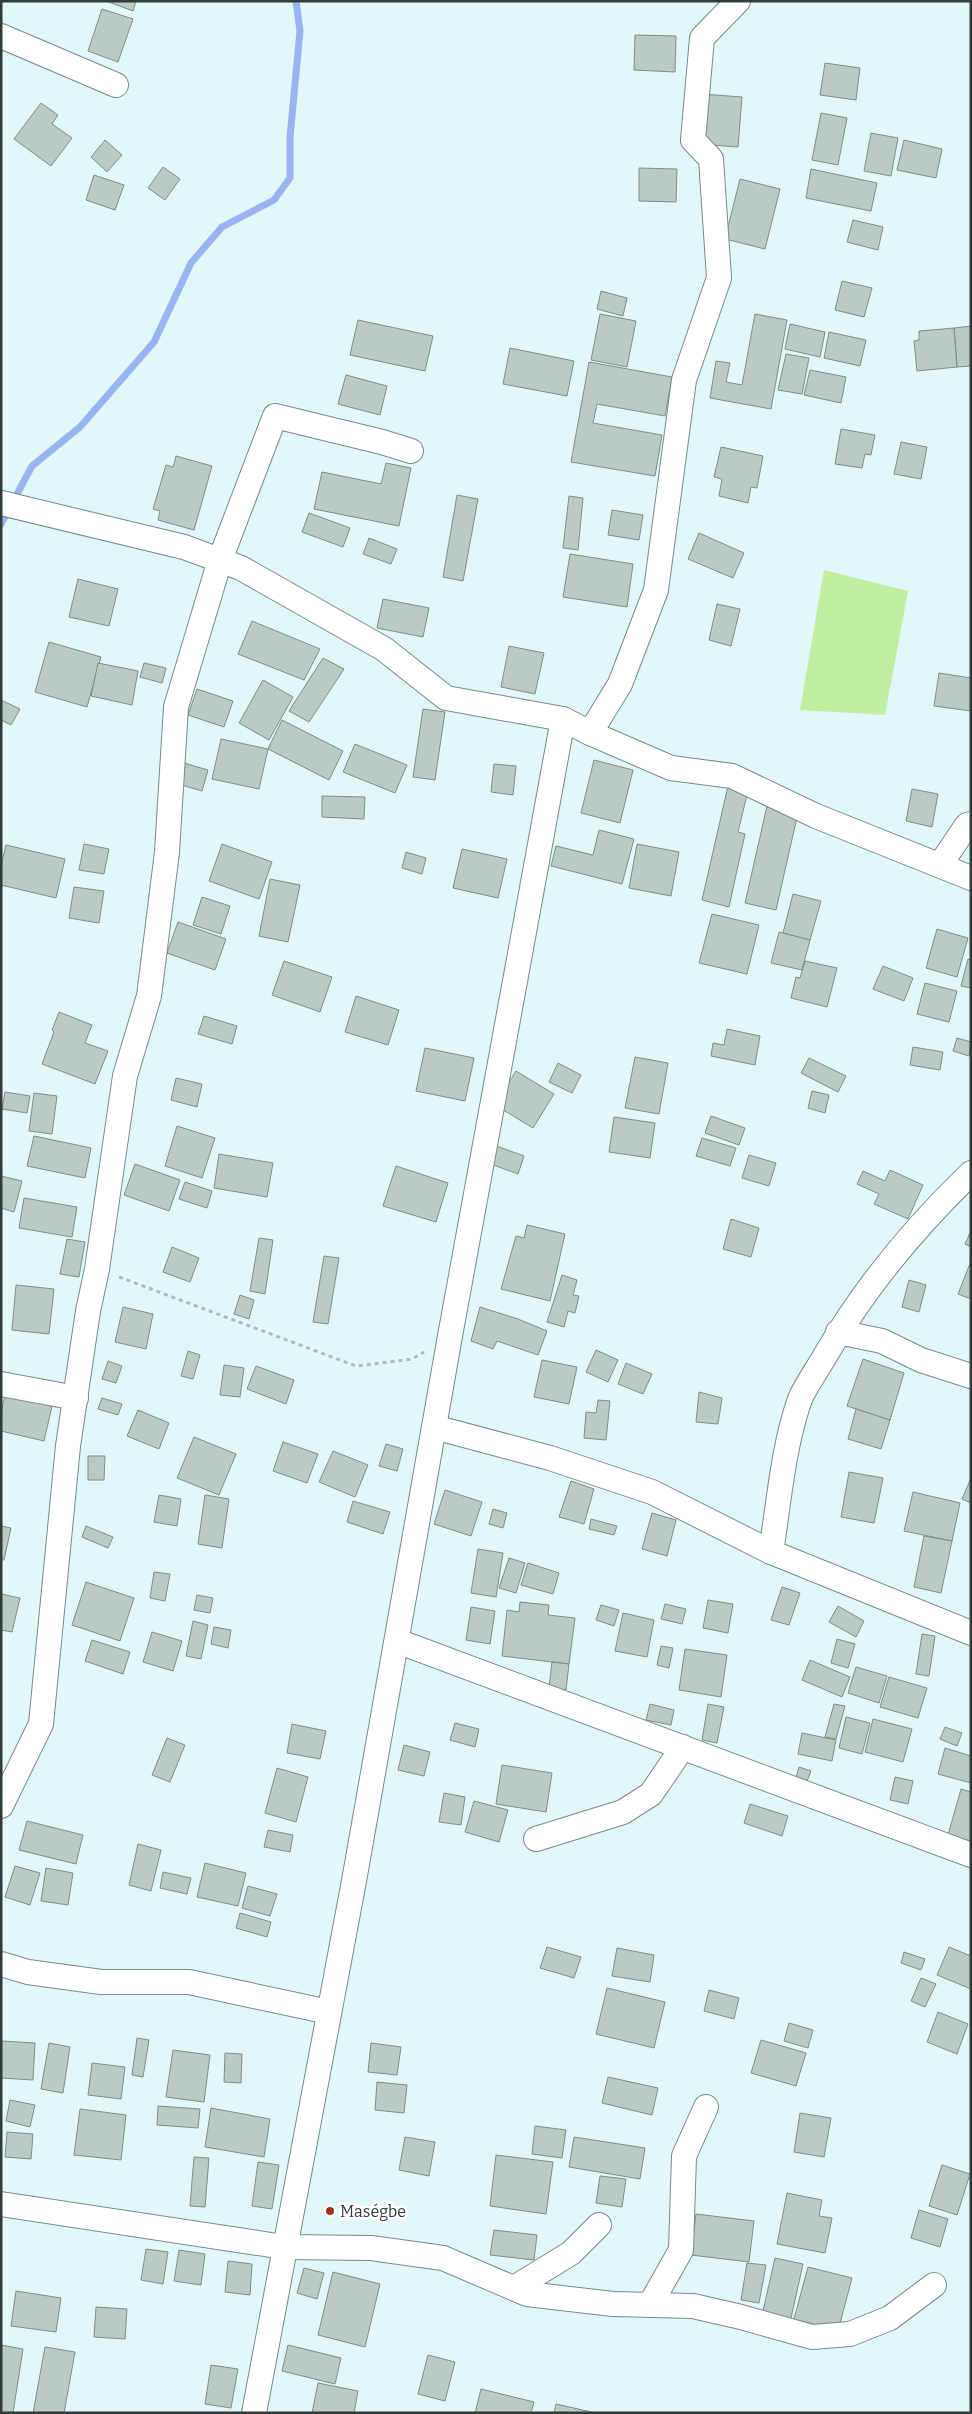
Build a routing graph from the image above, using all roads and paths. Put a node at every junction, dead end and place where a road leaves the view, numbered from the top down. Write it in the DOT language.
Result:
graph roads {
  1 [pos="738,1"];
  2 [pos="1,36"];
  3 [pos="116,85"];
  4 [pos="411,451"];
  5 [pos="1,503"];
  6 [pos="220,560"];
  7 [pos="563,718"];
  8 [pos="590,733"];
  9 [pos="971,824"];
  10 [pos="940,866"];
  11 [pos="971,878"];
  12 [pos="971,1173"];
  13 [pos="97,1269"];
  14 [pos="838,1332"];
  15 [pos="450,1336"];
  16 [pos="971,1376"];
  17 [pos="1,1384"];
  18 [pos="76,1398"];
  19 [pos="434,1428"];
  20 [pos="771,1552"];
  21 [pos="971,1633"];
  22 [pos="397,1641"];
  23 [pos="683,1747"];
  24 [pos="1,1806"];
  25 [pos="536,1839"];
  26 [pos="971,1855"];
  27 [pos="1,1964"];
  28 [pos="329,2012"];
  29 [pos="706,2106"];
  30 [pos="1,2204"];
  31 [pos="599,2225"];
  32 [pos="284,2247"];
  33 [pos="934,2285"];
  34 [pos="514,2288"];
  35 [pos="651,2303"];
  36 [pos="254,2413"];
  1 -- 8 [label="street"];
  2 -- 3 [label="street"];
  4 -- 6 [label="street"];
  5 -- 6 [label="street"];
  6 -- 7 [label="street"];
  6 -- 13 [label="street"];
  7 -- 8 [label="street"];
  7 -- 15 [label="street"];
  8 -- 10 [label="street"];
  9 -- 10 [label="street"];
  10 -- 11 [label="street"];
  12 -- 14 [label="street"];
  13 -- 15 [label="path"];
  13 -- 18 [label="street"];
  14 -- 16 [label="street"];
  14 -- 20 [label="street"];
  15 -- 19 [label="street"];
  17 -- 18 [label="street"];
  18 -- 24 [label="street"];
  19 -- 20 [label="street"];
  19 -- 22 [label="street"];
  20 -- 21 [label="street"];
  22 -- 23 [label="street"];
  22 -- 28 [label="street"];
  23 -- 25 [label="street"];
  23 -- 26 [label="street"];
  27 -- 28 [label="street"];
  28 -- 32 [label="street"];
  29 -- 35 [label="street"];
  30 -- 32 [label="street"];
  31 -- 34 [label="street"];
  32 -- 34 [label="street"];
  32 -- 36 [label="street"];
  33 -- 35 [label="street"];
  34 -- 35 [label="street"];
}
